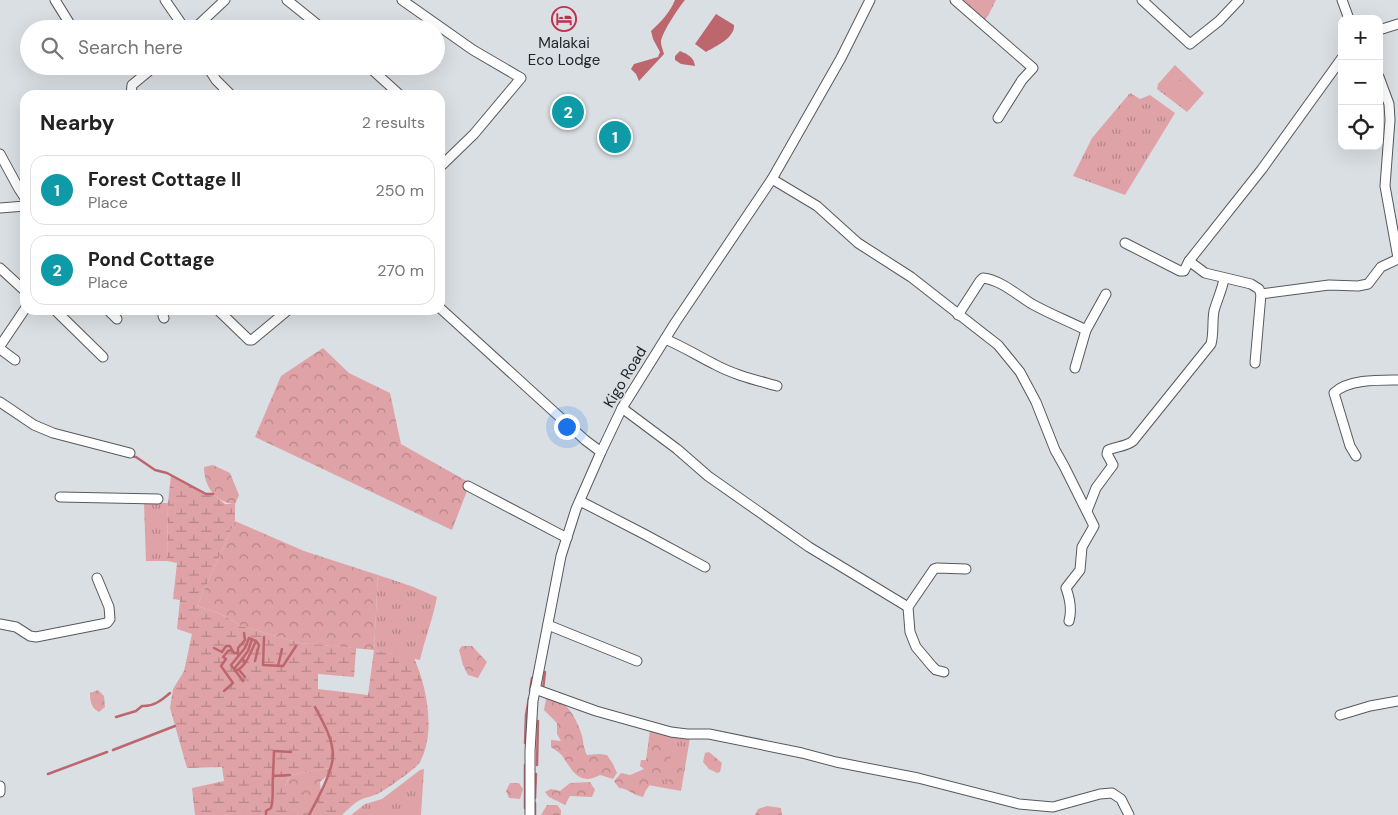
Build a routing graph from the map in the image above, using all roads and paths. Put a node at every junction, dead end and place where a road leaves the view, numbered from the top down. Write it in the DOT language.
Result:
graph roads {
  1 [pos="55,0"];
  2 [pos="165,0"];
  3 [pos="225,0"];
  4 [pos="287,0"];
  5 [pos="402,0"];
  6 [pos="870,0"];
  7 [pos="955,0"];
  8 [pos="1142,0"];
  9 [pos="1239,0"];
  10 [pos="1342,0"];
  11 [pos="1348,15"];
  12 [pos="67,20"];
  13 [pos="179,20"];
  14 [pos="204,20"];
  15 [pos="312,20"];
  16 [pos="430,20"];
  17 [pos="1398,24"];
  18 [pos="1383,29"];
  19 [pos="445,30"];
  20 [pos="1341,60"];
  21 [pos="144,75"];
  22 [pos="213,75"];
  23 [pos="378,75"];
  24 [pos="1383,88"];
  25 [pos="132,90"];
  26 [pos="226,90"];
  27 [pos="394,90"];
  28 [pos="998,118"];
  29 [pos="0,154"];
  30 [pos="445,162"];
  31 [pos="772,180"];
  32 [pos="20,190"];
  33 [pos="20,206"];
  34 [pos="0,208"];
  35 [pos="1125,243"];
  36 [pos="1398,258"];
  37 [pos="1189,261"];
  38 [pos="0,268"];
  39 [pos="1224,279"];
  40 [pos="20,286"];
  41 [pos="1106,294"];
  42 [pos="1260,294"];
  43 [pos="445,313"];
  44 [pos="21,315"];
  45 [pos="60,315"];
  46 [pos="113,315"];
  47 [pos="223,315"];
  48 [pos="282,315"];
  49 [pos="958,315"];
  50 [pos="117,319"];
  51 [pos="1086,330"];
  52 [pos="665,339"];
  53 [pos="0,348"];
  54 [pos="103,357"];
  55 [pos="16,360"];
  56 [pos="1255,364"];
  57 [pos="1075,368"];
  58 [pos="1398,380"];
  59 [pos="777,386"];
  60 [pos="0,402"];
  61 [pos="622,408"];
  62 [pos="601,452"];
  63 [pos="130,453"];
  64 [pos="1356,456"];
  65 [pos="468,486"];
  66 [pos="60,497"];
  67 [pos="158,499"];
  68 [pos="580,502"];
  69 [pos="1087,511"];
  70 [pos="567,538"];
  71 [pos="705,567"];
  72 [pos="966,568"];
  73 [pos="97,578"];
  74 [pos="908,607"];
  75 [pos="1069,621"];
  76 [pos="0,624"];
  77 [pos="548,625"];
  78 [pos="637,661"];
  79 [pos="944,672"];
  80 [pos="536,689"];
  81 [pos="1398,701"];
  82 [pos="1340,715"];
  83 [pos="0,786"];
  84 [pos="0,792"];
  85 [pos="530,815"];
  86 [pos="1129,815"];
  1 -- 12 [label="street"];
  2 -- 13 [label="street"];
  3 -- 14 [label="street"];
  4 -- 15 [label="street"];
  5 -- 16 [label="street"];
  6 -- 31 [label="street, Kigo Road"];
  7 -- 28 [label="street"];
  8 -- 9 [label="street"];
  10 -- 11 [label="street"];
  17 -- 18 [label="street"];
  19 -- 30 [label="street"];
  20 -- 37 [label="street"];
  21 -- 25 [label="street"];
  22 -- 26 [label="street"];
  23 -- 27 [label="street"];
  24 -- 36 [label="street"];
  29 -- 32 [label="street"];
  31 -- 49 [label="street"];
  31 -- 52 [label="street, Kigo Road"];
  33 -- 34 [label="street"];
  35 -- 37 [label="street"];
  36 -- 42 [label="street"];
  37 -- 39 [label="street"];
  38 -- 40 [label="street"];
  39 -- 42 [label="street"];
  39 -- 69 [label="street"];
  41 -- 51 [label="street"];
  42 -- 56 [label="street"];
  43 -- 62 [label="street"];
  44 -- 53 [label="street"];
  45 -- 54 [label="street"];
  46 -- 50 [label="street"];
  47 -- 48 [label="street"];
  49 -- 51 [label="street"];
  49 -- 69 [label="street"];
  51 -- 57 [label="street"];
  52 -- 59 [label="street"];
  52 -- 61 [label="street, Kigo Road"];
  53 -- 55 [label="street"];
  58 -- 64 [label="street"];
  60 -- 63 [label="street"];
  61 -- 62 [label="street, Kigo Road"];
  61 -- 74 [label="street"];
  62 -- 68 [label="street, Kigo Road"];
  65 -- 70 [label="street"];
  66 -- 67 [label="street"];
  68 -- 70 [label="street, Kigo Road"];
  68 -- 71 [label="street"];
  69 -- 75 [label="street"];
  70 -- 77 [label="street, Kigo Road"];
  72 -- 74 [label="street"];
  73 -- 76 [label="street"];
  74 -- 79 [label="street"];
  77 -- 78 [label="street"];
  77 -- 80 [label="street, Kigo Road"];
  80 -- 85 [label="street, Kigo Road"];
  80 -- 86 [label="street"];
  81 -- 82 [label="street"];
  83 -- 84 [label="street"];
}
